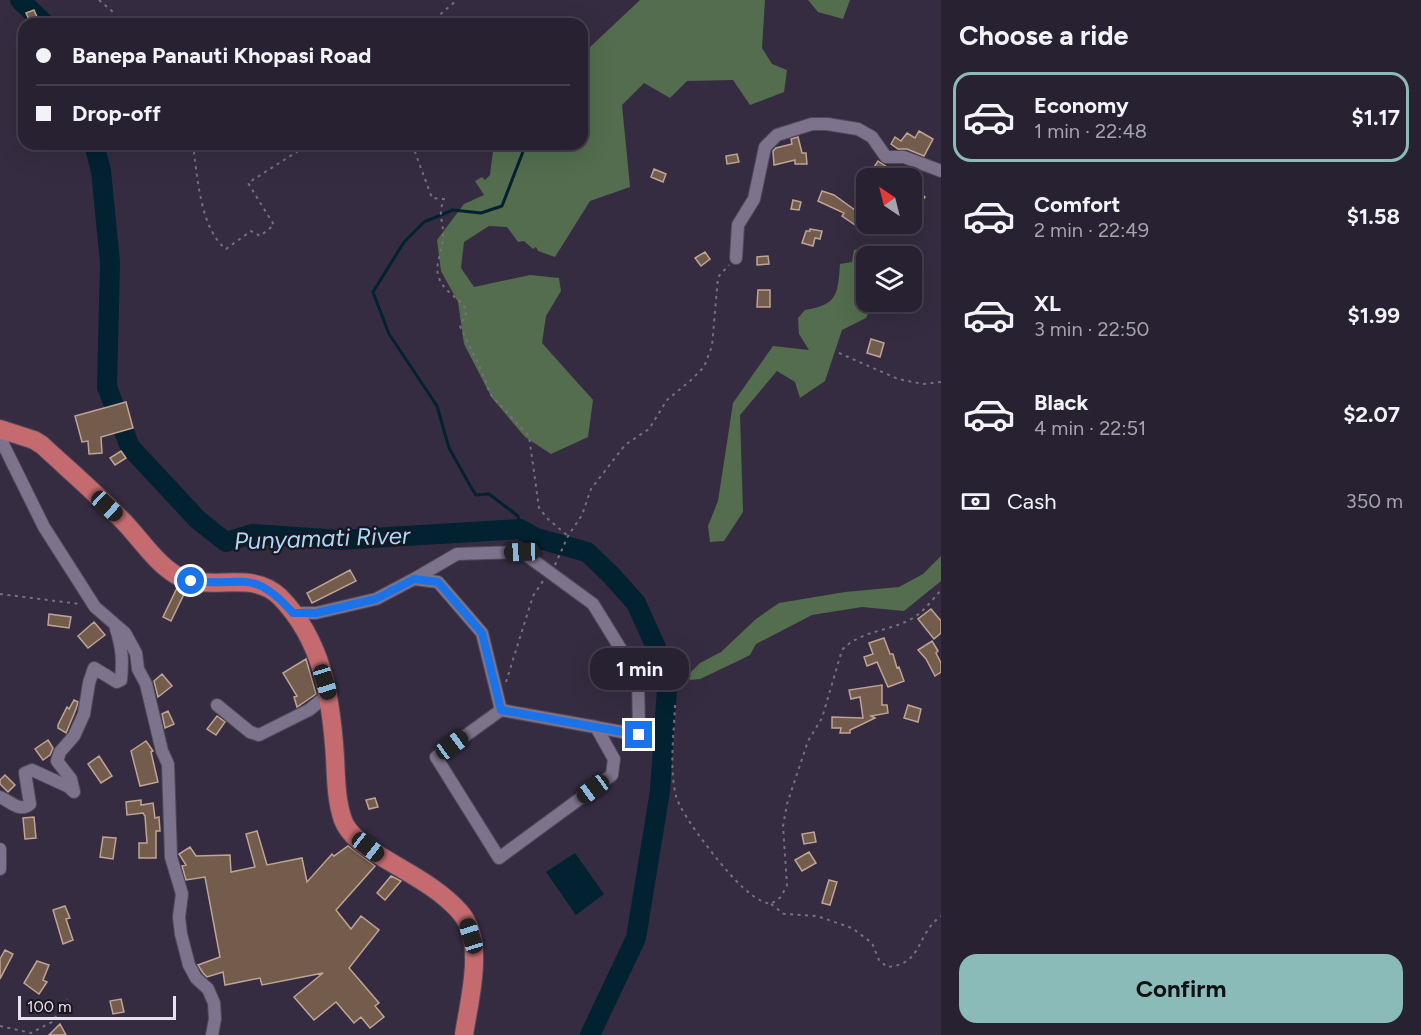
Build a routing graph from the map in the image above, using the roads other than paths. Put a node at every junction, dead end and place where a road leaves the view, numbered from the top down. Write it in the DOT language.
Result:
graph roads {
  1 [pos="941,171"];
  2 [pos="736,258"];
  3 [pos="0,429"];
  4 [pos="0,438"];
  5 [pos="414,579"];
  6 [pos="293,613"];
  7 [pos="115,626"];
  8 [pos="329,694"];
  9 [pos="217,705"];
  10 [pos="500,706"];
  11 [pos="0,796"];
  12 [pos="0,849"];
  13 [pos="0,868"];
  14 [pos="212,1035"];
  15 [pos="464,1035"];
  1 -- 2 [label="street"];
  3 -- 6 [label="main road"];
  4 -- 7 [label="street"];
  5 -- 6 [label="street"];
  5 -- 10 [label="street"];
  5 -- 10 [label="street"];
  6 -- 8 [label="main road"];
  7 -- 11 [label="street"];
  7 -- 14 [label="street"];
  8 -- 9 [label="street"];
  8 -- 15 [label="main road"];
  10 -- 10 [label="street"];
  12 -- 13 [label="street"];
}
